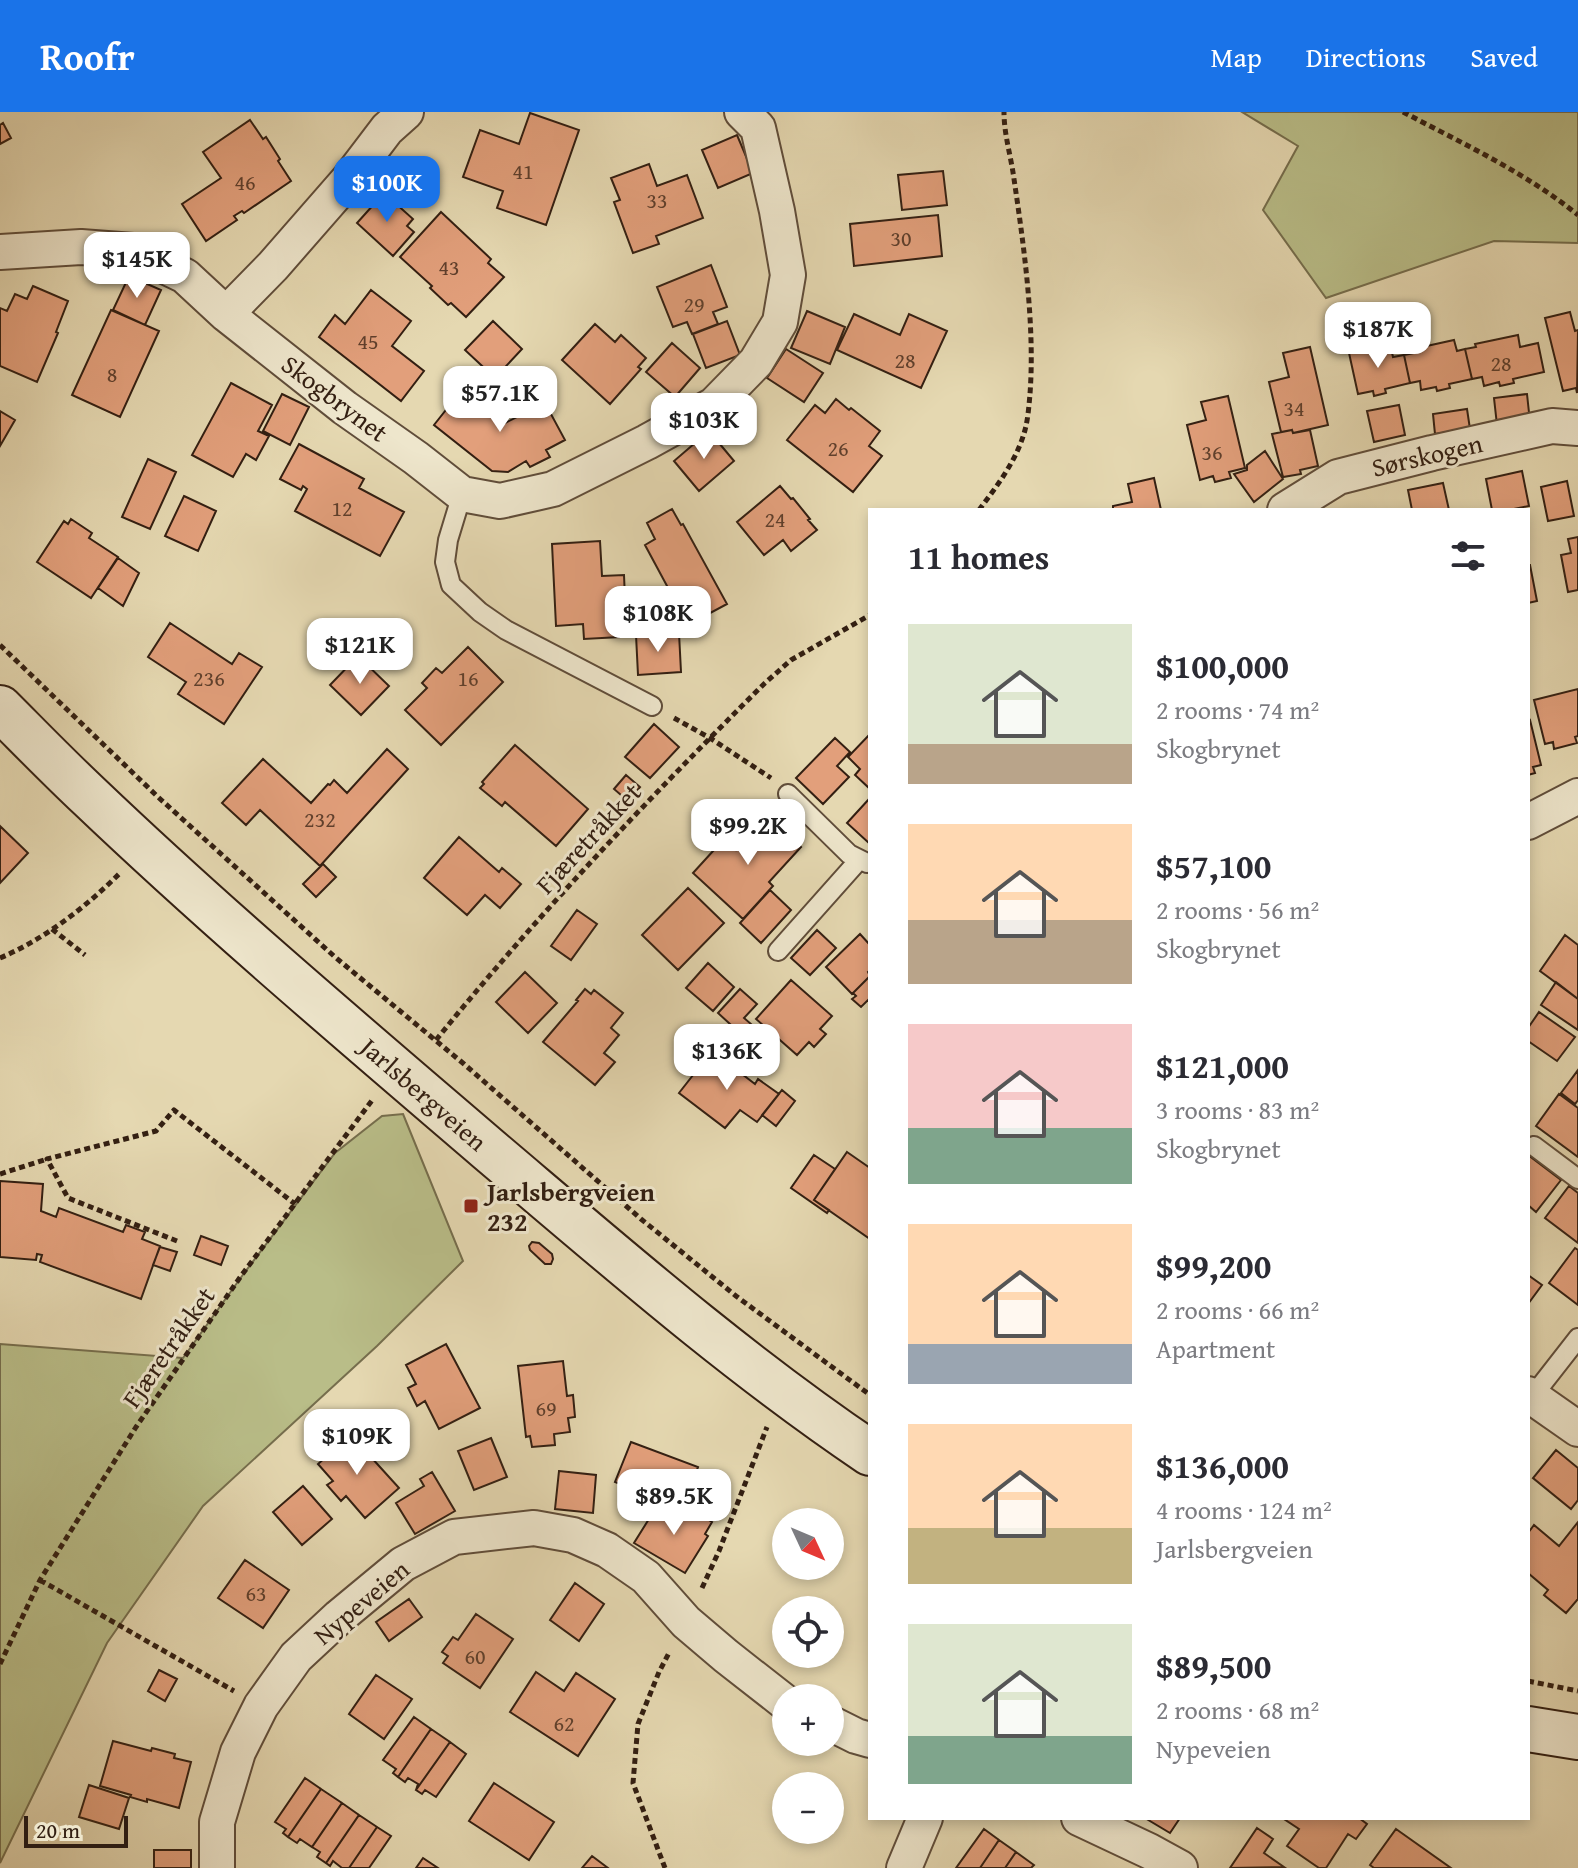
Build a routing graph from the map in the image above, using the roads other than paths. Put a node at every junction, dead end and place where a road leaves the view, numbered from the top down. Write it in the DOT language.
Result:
graph roads {
  1 [pos="406,112"];
  2 [pos="742,112"];
  3 [pos="0,252"];
  4 [pos="226,314"];
  5 [pos="1578,428"];
  6 [pos="462,494"];
  7 [pos="1288,508"];
  8 [pos="652,706"];
  9 [pos="0,708"];
  10 [pos="788,794"];
  11 [pos="1578,796"];
  12 [pos="1530,821"];
  13 [pos="864,862"];
  14 [pos="778,951"];
  15 [pos="1534,1146"];
  16 [pos="1578,1179"];
  17 [pos="1578,1338"];
  18 [pos="1530,1395"];
  19 [pos="1578,1429"];
  20 [pos="868,1452"];
  21 [pos="772,1692"];
  22 [pos="1530,1729"];
  23 [pos="844,1730"];
  24 [pos="1578,1737"];
  25 [pos="868,1739"];
  26 [pos="924,1820"];
  27 [pos="1083,1820"];
  28 [pos="217,1868"];
  29 [pos="904,1868"];
  30 [pos="1180,1868"];
  1 -- 4 [label="street"];
  2 -- 6 [label="street, Skogbrynet"];
  3 -- 4 [label="street, Skogbrynet"];
  4 -- 6 [label="street, Skogbrynet"];
  5 -- 7 [label="street, Sørskogen"];
  6 -- 8 [label="lane"];
  9 -- 20 [label="main road, Jarlsbergveien"];
  10 -- 13 [label="lane"];
  11 -- 12 [label="street"];
  13 -- 14 [label="lane"];
  15 -- 16 [label="lane"];
  17 -- 18 [label="lane"];
  18 -- 19 [label="street"];
  21 -- 28 [label="street, Nypeveien"];
  22 -- 24 [label="main road"];
  23 -- 25 [label="street"];
  26 -- 29 [label="street"];
  27 -- 30 [label="street"];
}
